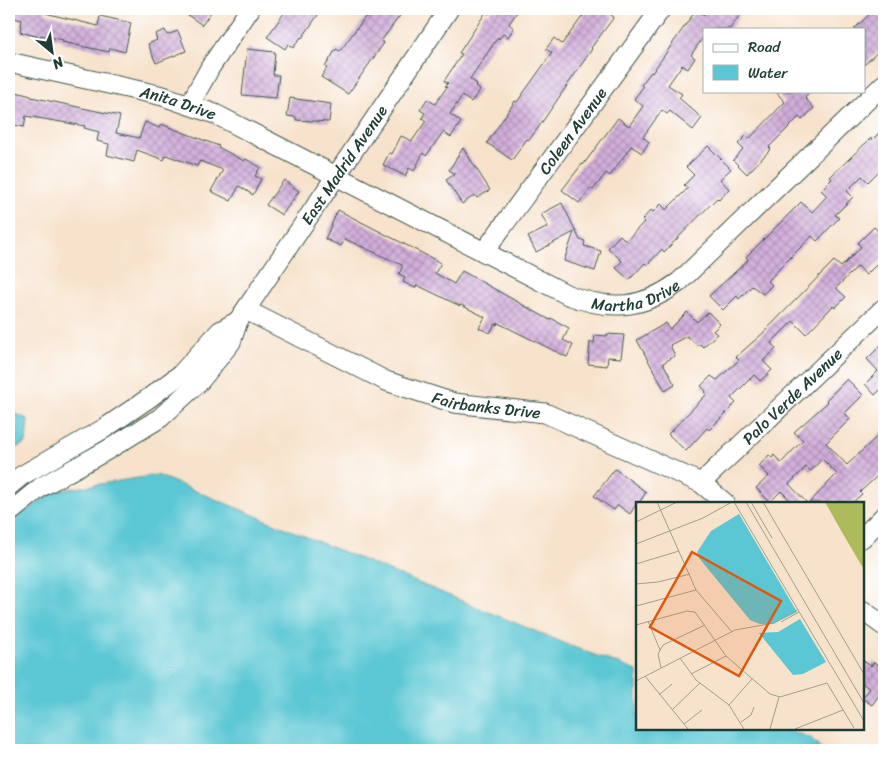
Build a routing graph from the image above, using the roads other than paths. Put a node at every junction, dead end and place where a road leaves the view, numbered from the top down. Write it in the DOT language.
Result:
graph roads {
  1 [pos="250,9"];
  2 [pos="449,9"];
  3 [pos="661,9"];
  4 [pos="9,62"];
  5 [pos="884,84"];
  6 [pos="190,104"];
  7 [pos="336,176"];
  8 [pos="484,252"];
  9 [pos="884,308"];
  10 [pos="242,315"];
  11 [pos="701,483"];
  12 [pos="9,486"];
  13 [pos="724,502"];
  14 [pos="9,513"];
  15 [pos="884,516"];
  16 [pos="863,537"];
  17 [pos="863,611"];
  18 [pos="884,626"];
  1 -- 6 [label="street"];
  2 -- 7 [label="street, East Madrid Avenue"];
  3 -- 8 [label="street, Coleen Avenue"];
  4 -- 6 [label="street, Anita Drive"];
  5 -- 8 [label="street, Martha Drive"];
  6 -- 7 [label="street, Anita Drive"];
  7 -- 8 [label="street, Martha Drive"];
  7 -- 10 [label="street, East Madrid Avenue"];
  9 -- 11 [label="street, Palo Verde Avenue"];
  10 -- 11 [label="street, Fairbanks Drive"];
  10 -- 12 [label="street, East Madrid Avenue"];
  10 -- 14 [label="street, East Madrid Avenue"];
  11 -- 13 [label="street, Fairbanks Drive"];
  15 -- 16 [label="street"];
  17 -- 18 [label="street"];
}
